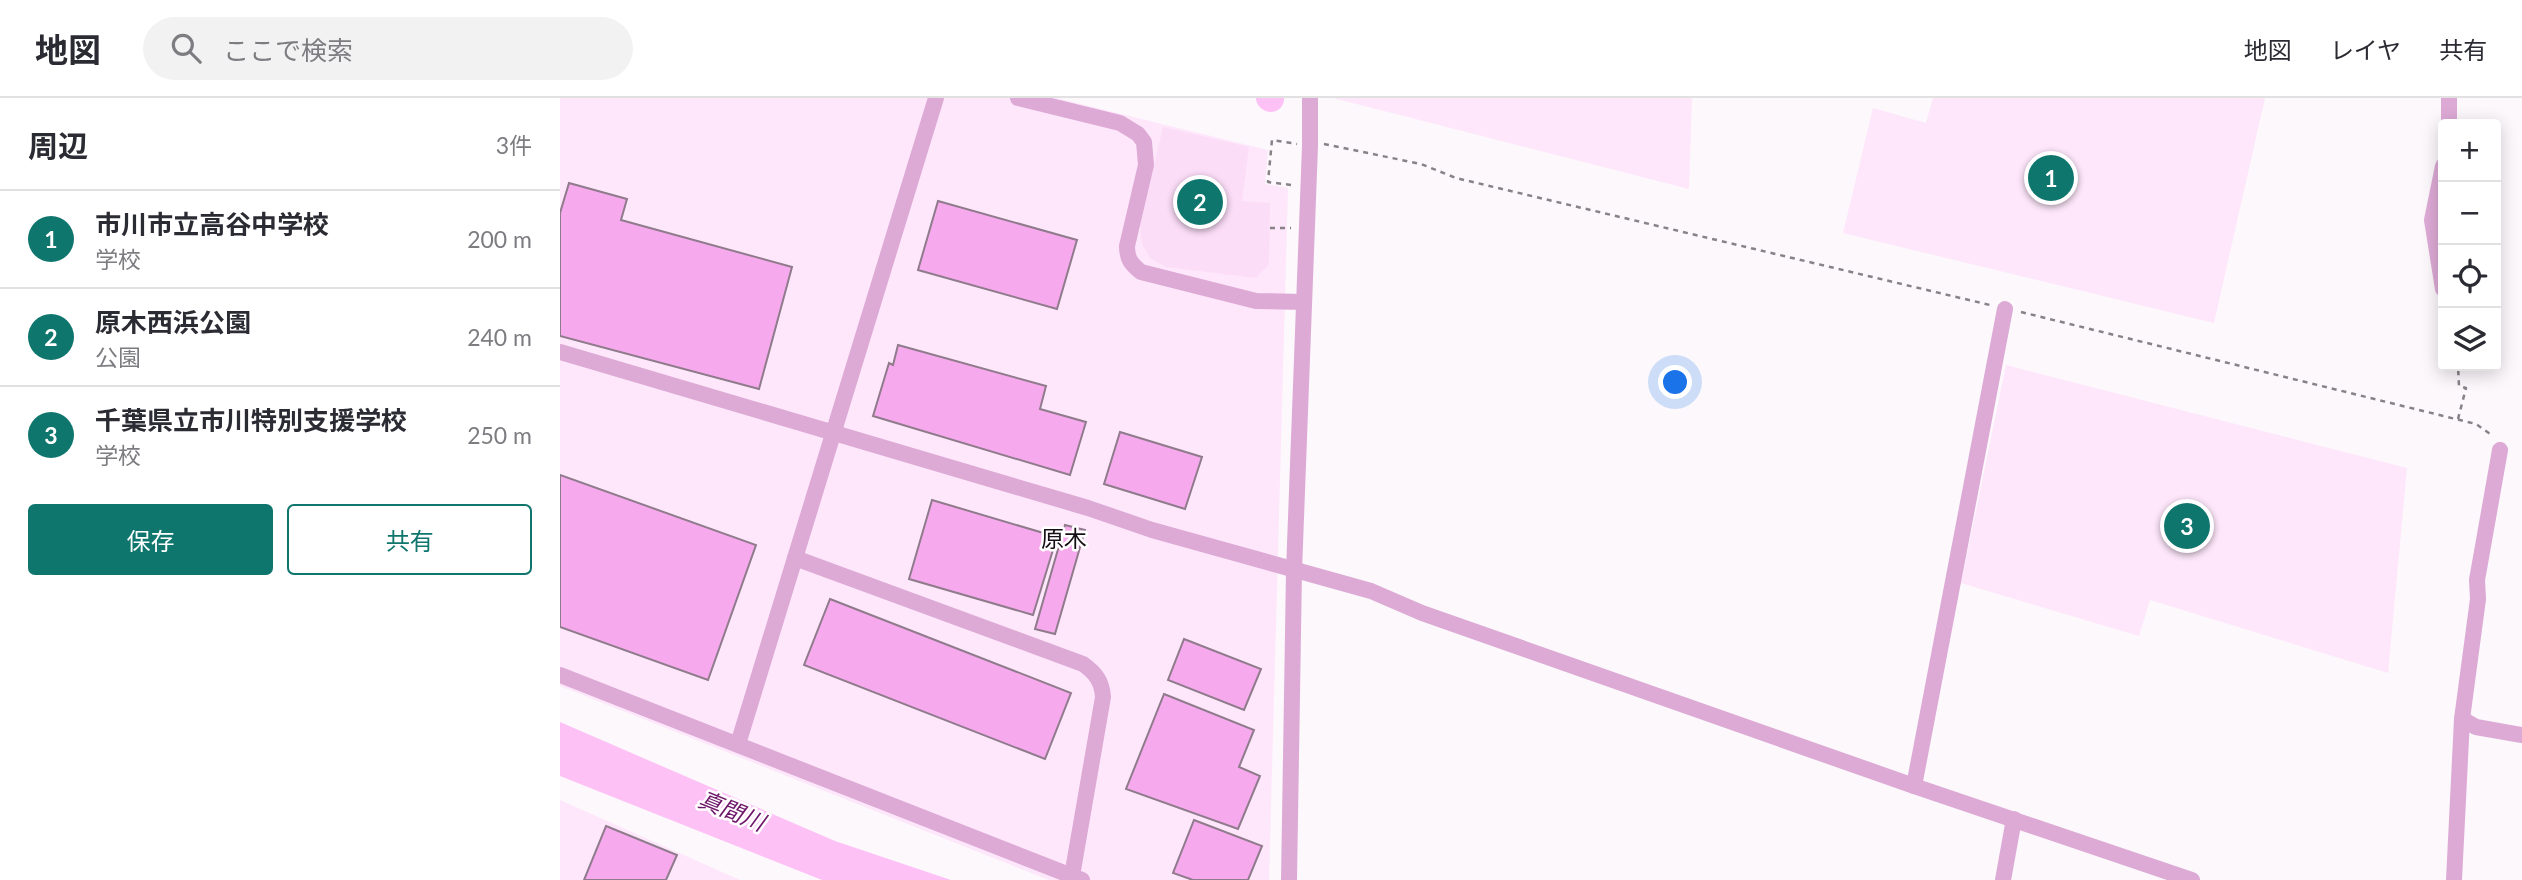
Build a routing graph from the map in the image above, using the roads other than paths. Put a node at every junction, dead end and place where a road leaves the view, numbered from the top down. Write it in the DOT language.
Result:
graph roads {
  1 [pos="936,98"];
  2 [pos="1018,98"];
  3 [pos="1310,98"];
  4 [pos="2449,98"];
  5 [pos="2449,119"];
  6 [pos="2440,182"];
  7 [pos="2438,258"];
  8 [pos="1304,302"];
  9 [pos="2005,309"];
  10 [pos="560,352"];
  11 [pos="833,434"];
  12 [pos="2500,450"];
  13 [pos="795,558"];
  14 [pos="1294,571"];
  15 [pos="560,675"];
  16 [pos="2462,719"];
  17 [pos="2522,735"];
  18 [pos="738,744"];
  19 [pos="1914,786"];
  20 [pos="2014,819"];
  21 [pos="1077,878"];
  22 [pos="1289,880"];
  23 [pos="2003,880"];
  24 [pos="2192,880"];
  25 [pos="2454,880"];
  1 -- 11 [label="street"];
  2 -- 8 [label="street"];
  3 -- 8 [label="street"];
  4 -- 5 [label="street"];
  6 -- 7 [label="street"];
  8 -- 14 [label="street"];
  9 -- 19 [label="street"];
  10 -- 11 [label="street"];
  11 -- 13 [label="street"];
  11 -- 14 [label="street"];
  12 -- 16 [label="street"];
  13 -- 18 [label="street"];
  13 -- 21 [label="street"];
  14 -- 19 [label="street"];
  14 -- 22 [label="street"];
  15 -- 18 [label="street"];
  16 -- 17 [label="street"];
  16 -- 25 [label="street"];
  18 -- 21 [label="street"];
  19 -- 20 [label="street"];
  20 -- 23 [label="street"];
  20 -- 24 [label="street"];
}
